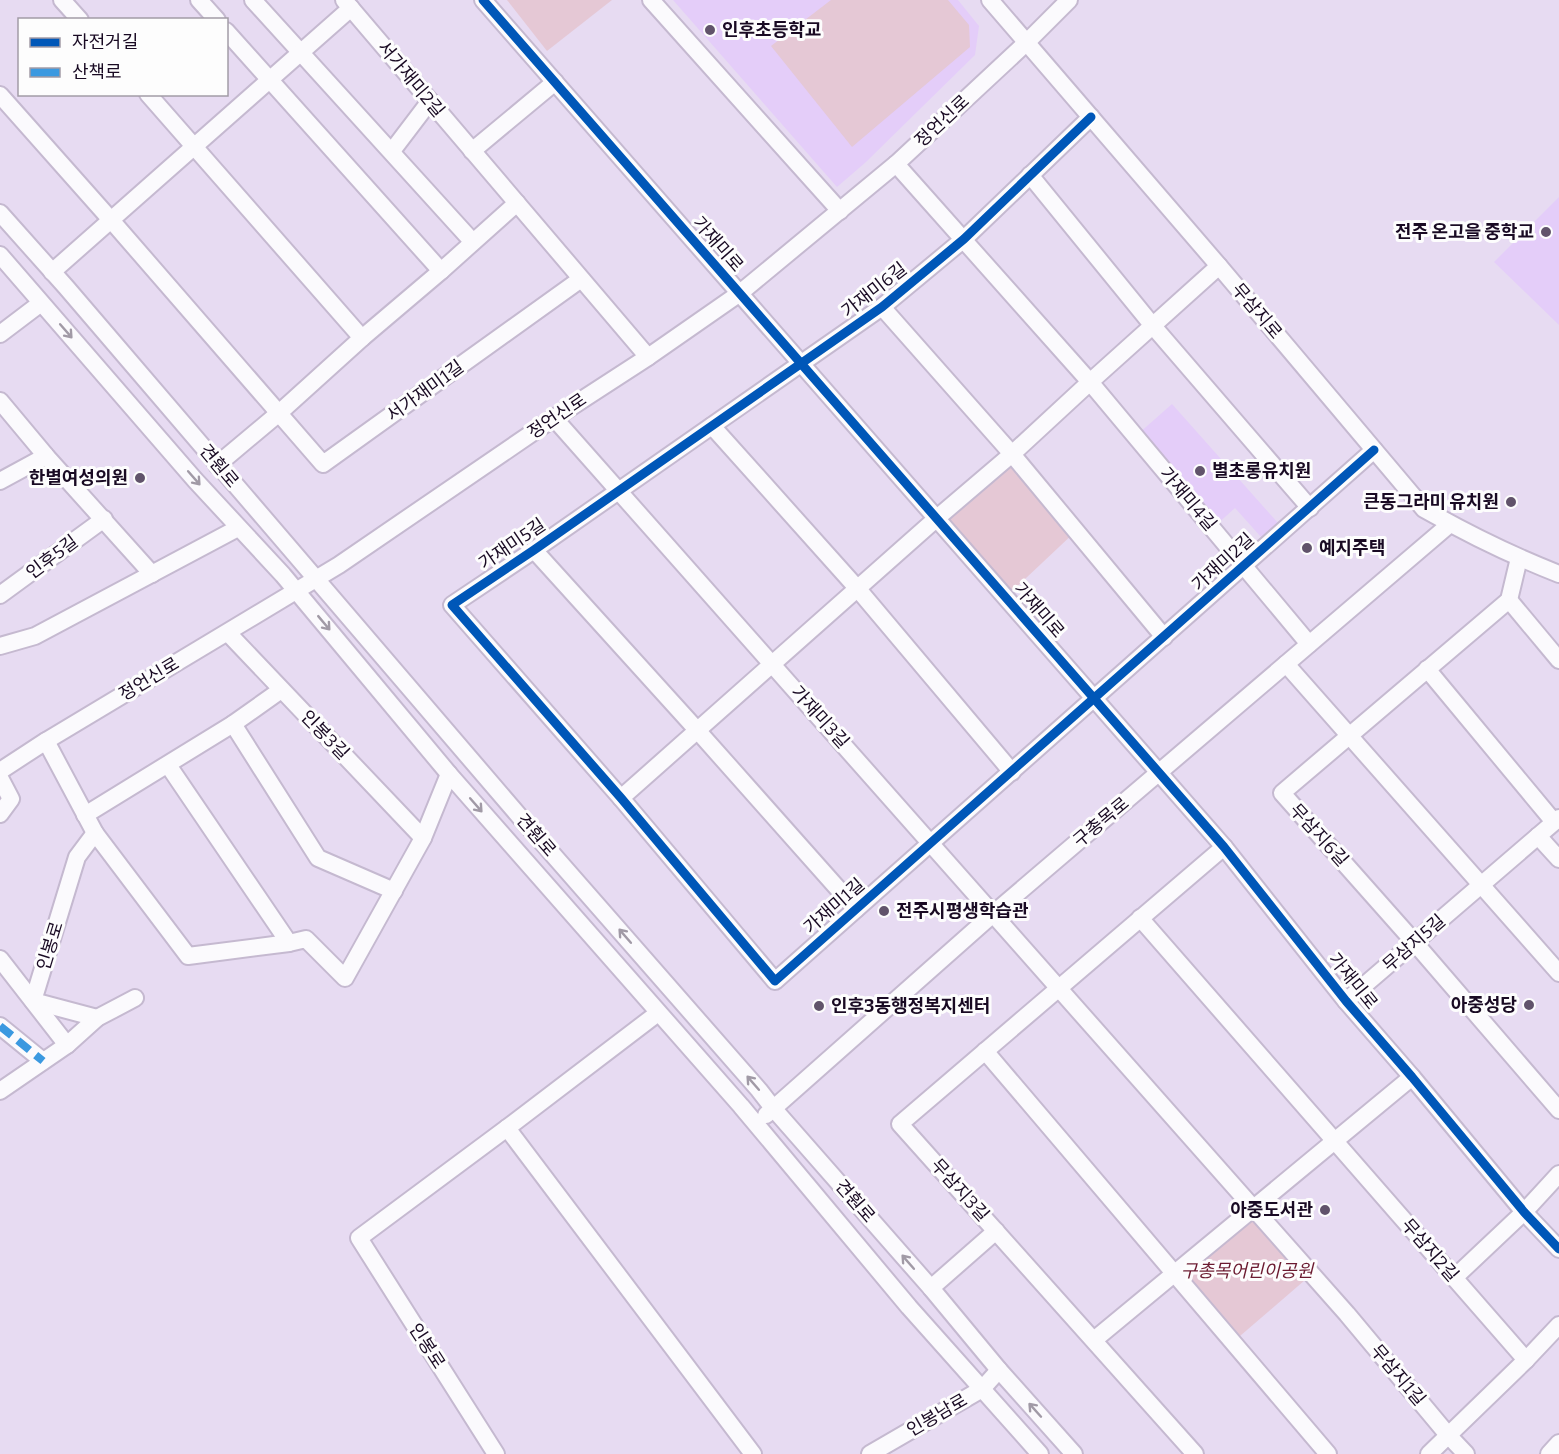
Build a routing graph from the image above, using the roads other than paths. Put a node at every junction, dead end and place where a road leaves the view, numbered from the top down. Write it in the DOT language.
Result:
graph roads {
  1 [pos="62,0"];
  2 [pos="199,0"];
  3 [pos="253,0"];
  4 [pos="483,0"];
  5 [pos="651,0"];
  6 [pos="990,0"];
  7 [pos="1069,0"];
  8 [pos="348,4"];
  9 [pos="78,18"];
  10 [pos="215,18"];
  11 [pos="228,32"];
  12 [pos="1026,43"];
  13 [pos="300,52"];
  14 [pos="270,79"];
  15 [pos="555,82"];
  16 [pos="0,95"];
  17 [pos="150,96"];
  18 [pos="430,101"];
  19 [pos="1091,117"];
  20 [pos="194,147"];
  21 [pos="392,151"];
  22 [pos="472,151"];
  23 [pos="896,164"];
  24 [pos="1030,175"];
  25 [pos="517,203"];
  26 [pos="840,211"];
  27 [pos="0,213"];
  28 [pos="111,220"];
  29 [pos="964,239"];
  30 [pos="472,241"];
  31 [pos="0,255"];
  32 [pos="1219,266"];
  33 [pos="441,271"];
  34 [pos="52,272"];
  35 [pos="581,279"];
  36 [pos="740,293"];
  37 [pos="41,303"];
  38 [pos="882,306"];
  39 [pos="1153,326"];
  40 [pos="0,334"];
  41 [pos="362,338"];
  42 [pos="648,357"];
  43 [pos="801,363"];
  44 [pos="1090,382"];
  45 [pos="0,401"];
  46 [pos="279,413"];
  47 [pos="554,418"];
  48 [pos="712,426"];
  49 [pos="1374,450"];
  50 [pos="1012,454"];
  51 [pos="46,456"];
  52 [pos="217,465"];
  53 [pos="0,481"];
  54 [pos="619,491"];
  55 [pos="1310,508"];
  56 [pos="937,518"];
  57 [pos="104,519"];
  58 [pos="1450,524"];
  59 [pos="238,528"];
  60 [pos="534,550"];
  61 [pos="1519,558"];
  62 [pos="1244,566"];
  63 [pos="152,574"];
  64 [pos="1559,574"];
  65 [pos="316,579"];
  66 [pos="857,588"];
  67 [pos="297,591"];
  68 [pos="0,596"];
  69 [pos="1509,600"];
  70 [pos="228,633"];
  71 [pos="1164,637"];
  72 [pos="1309,644"];
  73 [pos="0,646"];
  74 [pos="1559,660"];
  75 [pos="772,664"];
  76 [pos="1286,664"];
  77 [pos="1427,669"];
  78 [pos="281,690"];
  79 [pos="1094,698"];
  80 [pos="233,724"];
  81 [pos="697,730"];
  82 [pos="1350,735"];
  83 [pos="45,741"];
  84 [pos="168,765"];
  85 [pos="0,771"];
  86 [pos="1012,772"];
  87 [pos="1159,772"];
  88 [pos="449,774"];
  89 [pos="0,778"];
  90 [pos="621,798"];
  91 [pos="0,814"];
  92 [pos="85,815"];
  93 [pos="1557,820"];
  94 [pos="95,833"];
  95 [pos="1538,837"];
  96 [pos="423,838"];
  97 [pos="931,843"];
  98 [pos="1224,847"];
  99 [pos="1559,859"];
  100 [pos="1481,885"];
  101 [pos="394,891"];
  102 [pos="856,909"];
  103 [pos="993,914"];
  104 [pos="1140,918"];
  105 [pos="289,943"];
  106 [pos="1415,943"];
  107 [pos="0,959"];
  108 [pos="1559,973"];
  109 [pos="1058,987"];
  110 [pos="135,998"];
  111 [pos="33,1001"];
  112 [pos="1346,1001"];
  113 [pos="658,1013"];
  114 [pos="97,1018"];
  115 [pos="0,1026"];
  116 [pos="67,1045"];
  117 [pos="985,1051"];
  118 [pos="43,1061"];
  119 [pos="1412,1077"];
  120 [pos="0,1091"];
  121 [pos="773,1108"];
  122 [pos="1559,1110"];
  123 [pos="757,1125"];
  124 [pos="507,1128"];
  125 [pos="1334,1141"];
  126 [pos="1559,1174"];
  127 [pos="1254,1208"];
  128 [pos="1524,1212"];
  129 [pos="996,1231"];
  130 [pos="1559,1249"];
  131 [pos="1175,1274"];
  132 [pos="1454,1278"];
  133 [pos="931,1288"];
  134 [pos="1559,1325"];
  135 [pos="1094,1340"];
  136 [pos="1526,1360"];
  137 [pos="999,1370"];
  138 [pos="982,1389"];
  139 [pos="1448,1435"];
  140 [pos="1559,1443"];
  141 [pos="495,1454"];
  142 [pos="753,1454"];
  143 [pos="870,1454"];
  144 [pos="1040,1454"];
  145 [pos="1074,1454"];
  146 [pos="1195,1454"];
  147 [pos="1328,1454"];
  148 [pos="1429,1454"];
  149 [pos="1466,1454"];
  150 [pos="1549,1454"];
  1 -- 9 [label="street"];
  2 -- 10 [label="street"];
  3 -- 13 [label="street"];
  4 -- 15 [label="street, 가재미로"];
  5 -- 26 [label="street"];
  6 -- 12 [label="street, 무삼지로"];
  7 -- 12 [label="street, 정언신로"];
  8 -- 13 [label="street, 서가재미2길"];
  8 -- 18 [label="street, 서가재미2길"];
  11 -- 14 [label="street"];
  12 -- 19 [label="street, 무삼지로"];
  12 -- 23 [label="street, 정언신로"];
  13 -- 14 [label="street, 서가재미2길"];
  13 -- 21 [label="street"];
  14 -- 20 [label="street, 서가재미2길"];
  14 -- 33 [label="street"];
  15 -- 22 [label="street"];
  15 -- 36 [label="street, 가재미로"];
  16 -- 28 [label="street"];
  17 -- 20 [label="street"];
  18 -- 21 [label="street"];
  18 -- 22 [label="street, 서가재미2길"];
  19 -- 24 [label="street, 가재미6길"];
  19 -- 32 [label="street, 무삼지로"];
  20 -- 28 [label="street, 서가재미2길"];
  20 -- 41 [label="street"];
  21 -- 30 [label="street"];
  22 -- 25 [label="street"];
  23 -- 26 [label="street, 정언신로"];
  23 -- 29 [label="street"];
  24 -- 29 [label="street, 가재미6길"];
  24 -- 39 [label="street"];
  25 -- 30 [label="street"];
  25 -- 35 [label="street"];
  26 -- 36 [label="street, 정언신로"];
  27 -- 34 [label="street, 견훤로"];
  28 -- 34 [label="street, 서가재미2길"];
  28 -- 46 [label="street, 서가재미1길"];
  29 -- 38 [label="street, 가재미6길"];
  29 -- 44 [label="street, 가재미4길"];
  30 -- 33 [label="street"];
  31 -- 37 [label="street, 견훤로"];
  32 -- 39 [label="street"];
  32 -- 49 [label="street, 무삼지로"];
  33 -- 41 [label="street"];
  34 -- 52 [label="street, 견훤로"];
  35 -- 42 [label="street"];
  35 -- 46 [label="street, 서가재미1길"];
  36 -- 42 [label="street, 정언신로"];
  36 -- 43 [label="street, 가재미로"];
  37 -- 40 [label="street"];
  37 -- 59 [label="street, 견훤로, one-way"];
  38 -- 43 [label="street, 가재미6길"];
  38 -- 50 [label="street, 가재미6길"];
  39 -- 44 [label="street"];
  39 -- 55 [label="street"];
  41 -- 46 [label="street"];
  42 -- 47 [label="street, 정언신로"];
  43 -- 48 [label="street, 가재미5길"];
  43 -- 56 [label="street, 가재미로"];
  44 -- 50 [label="street"];
  44 -- 62 [label="street, 가재미4길"];
  45 -- 51 [label="street"];
  46 -- 52 [label="street"];
  47 -- 54 [label="street"];
  47 -- 65 [label="street, 정언신로"];
  48 -- 54 [label="street, 가재미5길"];
  48 -- 66 [label="street"];
  49 -- 55 [label="street, 가재미2길"];
  49 -- 58 [label="street, 무삼지로"];
  50 -- 56 [label="street"];
  50 -- 71 [label="street"];
  51 -- 53 [label="street"];
  51 -- 57 [label="street"];
  52 -- 65 [label="street, 견훤로"];
  54 -- 60 [label="street, 가재미5길"];
  54 -- 75 [label="street, 가재미3길"];
  55 -- 62 [label="street, 가재미2길"];
  56 -- 66 [label="street"];
  56 -- 79 [label="street, 가재미로"];
  57 -- 63 [label="street"];
  57 -- 68 [label="street, 인후5길"];
  58 -- 61 [label="street, 무삼지로"];
  58 -- 72 [label="street, 구총목로"];
  59 -- 63 [label="street"];
  59 -- 67 [label="street, 견훤로"];
  60 -- 81 [label="street, 가재미5길"];
  60 -- 90 [label="street, 가재미5길"];
  61 -- 64 [label="street, 무삼지로"];
  61 -- 69 [label="street"];
  62 -- 71 [label="street, 가재미2길"];
  62 -- 72 [label="street, 가재미4길"];
  63 -- 73 [label="street"];
  65 -- 67 [label="street, 정언신로"];
  121 -- 65 [label="street, 견훤로, one-way"];
  66 -- 75 [label="street"];
  66 -- 86 [label="street"];
  67 -- 70 [label="street, 정언신로"];
  67 -- 88 [label="street, 견훤로, one-way"];
  69 -- 74 [label="street"];
  69 -- 77 [label="street, 무삼지6길"];
  70 -- 78 [label="street, 인봉3길"];
  70 -- 83 [label="street, 정언신로"];
  71 -- 79 [label="street, 가재미2길"];
  72 -- 76 [label="street, 구총목로"];
  75 -- 81 [label="street"];
  75 -- 97 [label="street, 가재미3길"];
  76 -- 82 [label="street"];
  76 -- 87 [label="street, 구총목로"];
  77 -- 82 [label="street, 무삼지6길"];
  77 -- 93 [label="street, 무삼지5길"];
  78 -- 80 [label="street"];
  78 -- 96 [label="street, 인봉3길"];
  79 -- 86 [label="street, 가재미1길"];
  79 -- 87 [label="street, 가재미로"];
  80 -- 84 [label="street"];
  80 -- 101 [label="street"];
  81 -- 90 [label="street"];
  81 -- 102 [label="street, 가재미1길"];
  82 -- 100 [label="street"];
  82 -- 106 [label="street, 무삼지6길"];
  83 -- 85 [label="street, 정언신로"];
  83 -- 92 [label="street"];
  84 -- 92 [label="street"];
  84 -- 105 [label="street"];
  86 -- 97 [label="street, 가재미1길"];
  87 -- 98 [label="street, 가재미로"];
  87 -- 103 [label="street, 구총목로"];
  88 -- 96 [label="street"];
  88 -- 113 [label="street, 견훤로, one-way"];
  89 -- 91 [label="street"];
  90 -- 102 [label="street, 가재미1길"];
  92 -- 94 [label="street"];
  93 -- 95 [label="street, 무삼지5길"];
  94 -- 105 [label="street"];
  94 -- 111 [label="street, 인봉로"];
  95 -- 99 [label="street"];
  95 -- 100 [label="street, 무삼지5길"];
  96 -- 101 [label="street"];
  97 -- 102 [label="street, 가재미1길"];
  97 -- 103 [label="street"];
  98 -- 104 [label="street, 무삼지3길"];
  98 -- 112 [label="street, 가재미로"];
  100 -- 106 [label="street, 무삼지5길"];
  100 -- 108 [label="street"];
  101 -- 105 [label="street"];
  103 -- 109 [label="street"];
  103 -- 121 [label="street, 구총목로"];
  104 -- 109 [label="street, 무삼지3길"];
  104 -- 125 [label="street, 무삼지2길"];
  106 -- 112 [label="street, 무삼지5길"];
  106 -- 122 [label="street"];
  107 -- 111 [label="street"];
  109 -- 117 [label="street, 무삼지3길"];
  109 -- 127 [label="street"];
  110 -- 114 [label="street"];
  111 -- 114 [label="street"];
  111 -- 116 [label="street"];
  112 -- 119 [label="street, 가재미로"];
  113 -- 123 [label="street, 견훤로"];
  113 -- 124 [label="street"];
  114 -- 116 [label="street"];
  115 -- 118 [label="street"];
  116 -- 118 [label="street"];
  117 -- 129 [label="street, 무삼지3길"];
  117 -- 131 [label="street"];
  118 -- 120 [label="street"];
  119 -- 125 [label="street"];
  119 -- 128 [label="street, 가재미로"];
  121 -- 123 [label="street, 구총목로"];
  133 -- 121 [label="street, 견훤로, one-way"];
  123 -- 138 [label="street, 견훤로"];
  124 -- 141 [label="street, 인봉로"];
  124 -- 142 [label="street"];
  125 -- 127 [label="street"];
  125 -- 132 [label="street, 무삼지2길"];
  126 -- 128 [label="street"];
  127 -- 131 [label="street"];
  127 -- 139 [label="street, 무삼지1길"];
  128 -- 130 [label="street, 가재미로"];
  128 -- 132 [label="street"];
  129 -- 133 [label="street"];
  129 -- 135 [label="street, 무삼지3길"];
  131 -- 135 [label="street"];
  131 -- 147 [label="street"];
  132 -- 136 [label="street, 무삼지2길"];
  133 -- 137 [label="street, 견훤로"];
  134 -- 136 [label="street"];
  135 -- 146 [label="street"];
  136 -- 139 [label="street"];
  137 -- 138 [label="street, 인봉남로"];
  145 -- 137 [label="street, 견훤로, one-way"];
  138 -- 143 [label="street, 인봉남로"];
  138 -- 144 [label="street, 견훤로"];
  139 -- 148 [label="street"];
  139 -- 149 [label="street, 무삼지1길"];
  140 -- 150 [label="street"];
}
